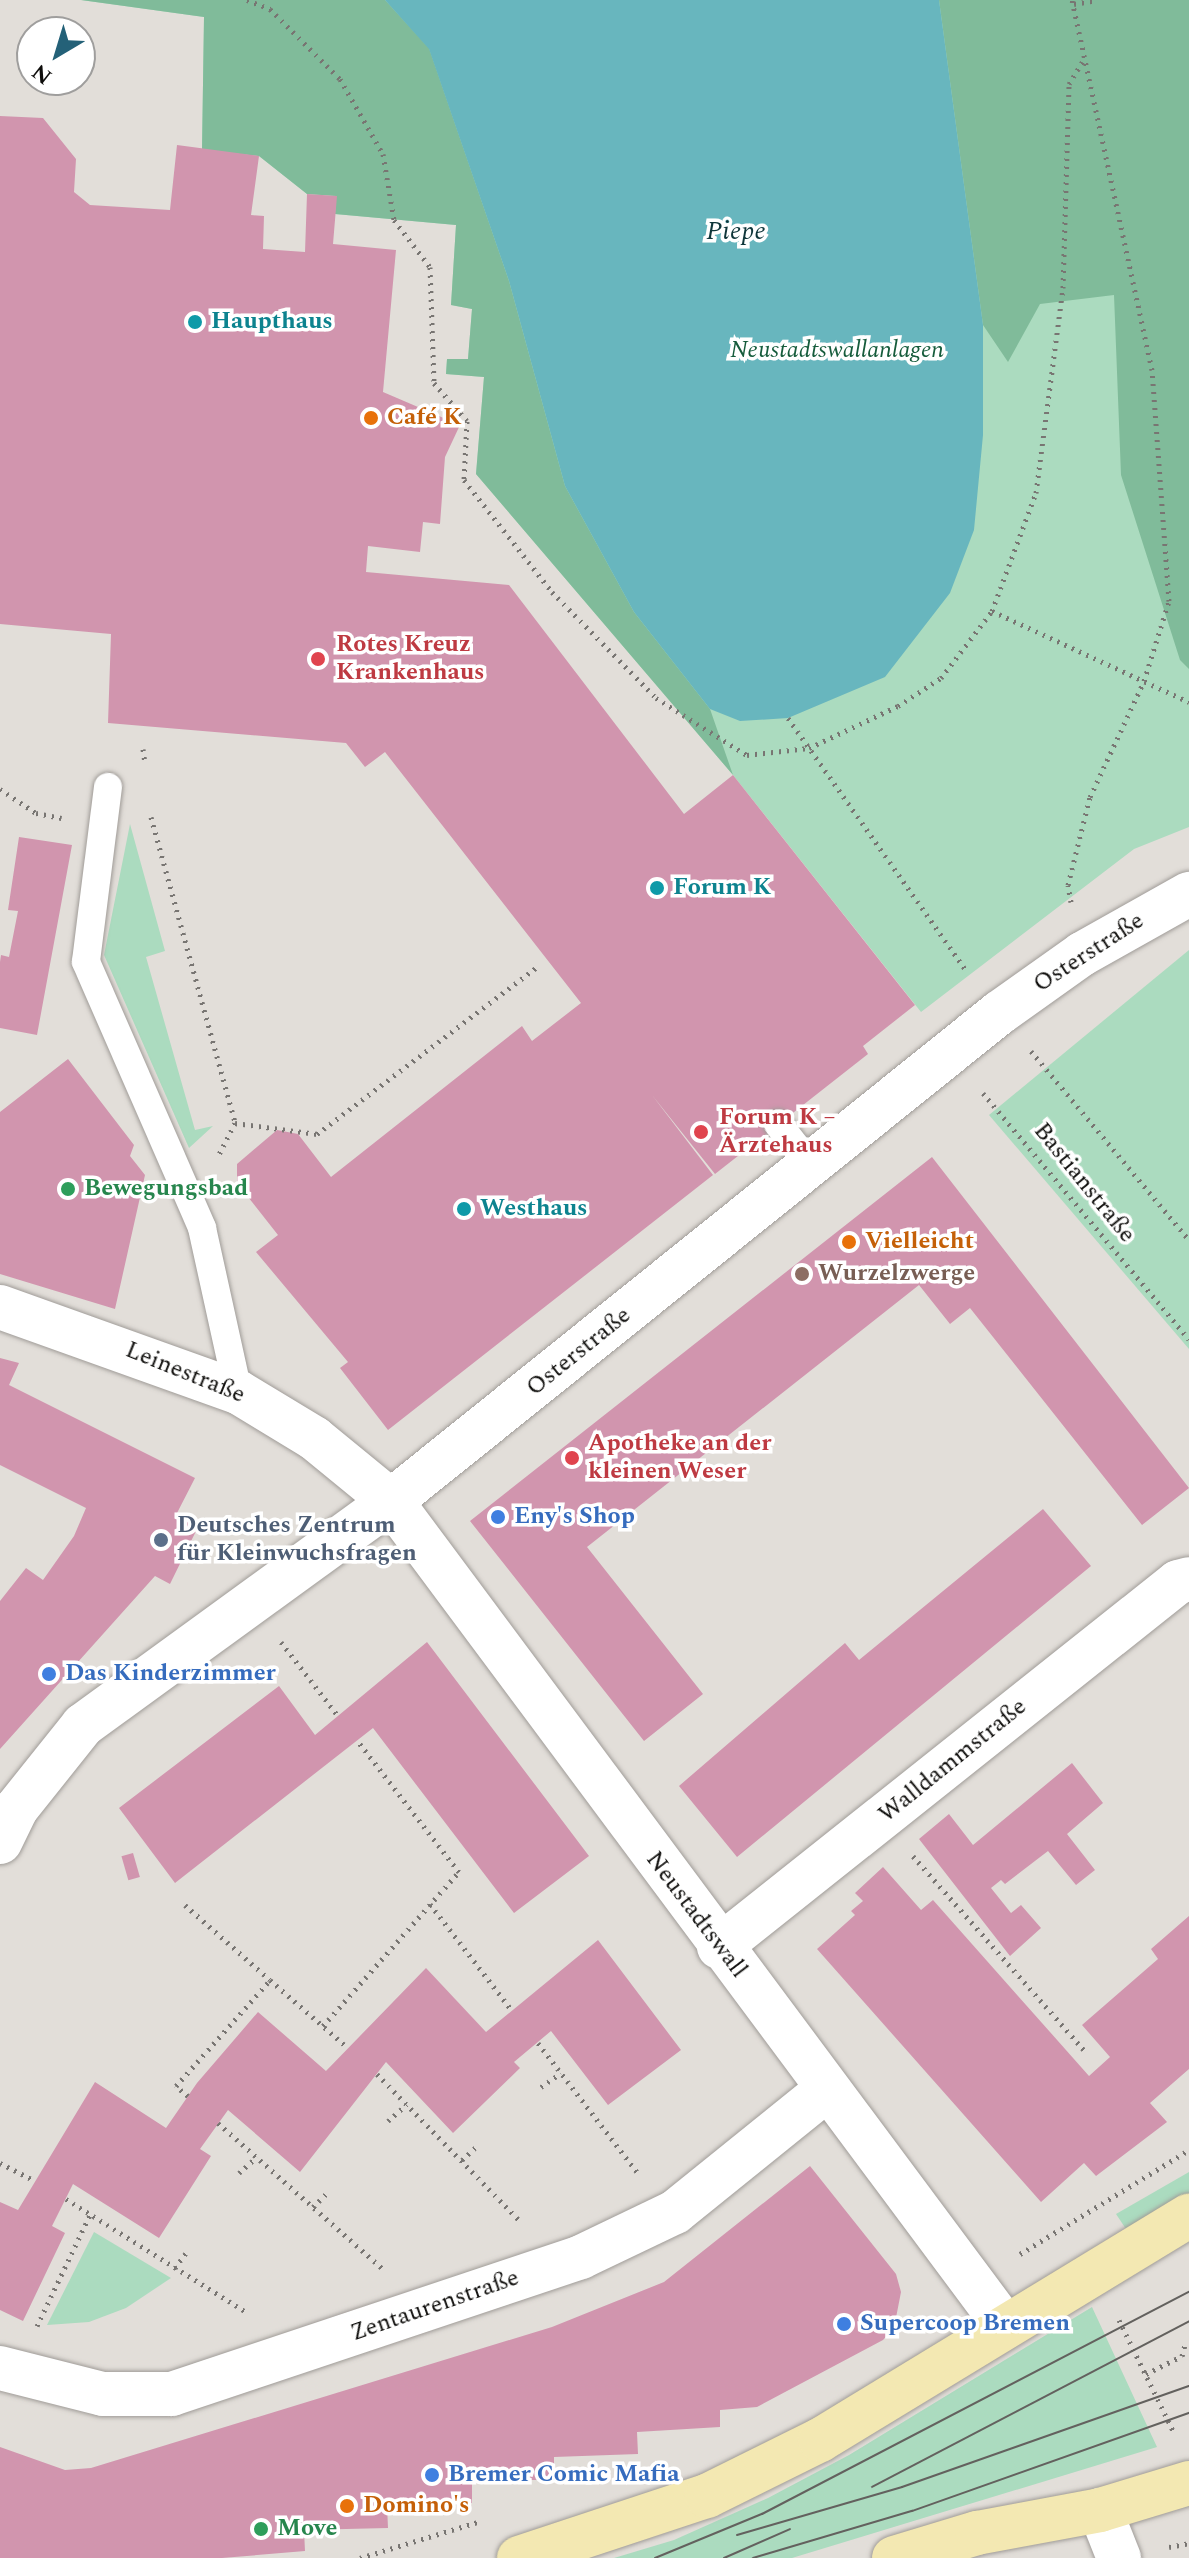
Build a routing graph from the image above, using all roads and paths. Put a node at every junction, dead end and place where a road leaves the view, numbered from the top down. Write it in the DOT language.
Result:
graph roads {
  1 [pos="247,0"];
  2 [pos="1096,0"];
  3 [pos="1073,2"];
  4 [pos="1082,62"];
  5 [pos="992,611"];
  6 [pos="1144,681"];
  7 [pos="1189,702"];
  8 [pos="788,718"];
  9 [pos="809,748"];
  10 [pos="143,749"];
  11 [pos="146,779"];
  12 [pos="108,787"];
  13 [pos="0,789"];
  14 [pos="149,810"];
  15 [pos="102,825"];
  16 [pos="1189,894"];
  17 [pos="935,930"];
  18 [pos="1082,954"];
  19 [pos="536,968"];
  20 [pos="999,1013"];
  21 [pos="944,1058"];
  22 [pos="235,1123"];
  23 [pos="778,1124"];
  24 [pos="811,1166"];
  25 [pos="192,1206"];
  26 [pos="1189,1240"];
  27 [pos="0,1307"];
  28 [pos="1189,1339"];
  29 [pos="238,1392"];
  30 [pos="391,1501"];
  31 [pos="1189,1579"];
  32 [pos="252,1606"];
  33 [pos="339,1717"];
  34 [pos="357,1740"];
  35 [pos="879,1820"];
  36 [pos="0,1842"];
  37 [pos="430,1904"];
  38 [pos="185,1905"];
  39 [pos="719,1947"];
  40 [pos="270,1980"];
  41 [pos="511,2009"];
  42 [pos="323,2026"];
  43 [pos="538,2043"];
  44 [pos="346,2046"];
  45 [pos="1084,2050"];
  46 [pos="561,2073"];
  47 [pos="377,2074"];
  48 [pos="541,2087"];
  49 [pos="826,2090"];
  50 [pos="188,2096"];
  51 [pos="407,2104"];
  52 [pos="388,2121"];
  53 [pos="218,2123"];
  54 [pos="478,2145"];
  55 [pos="1189,2150"];
  56 [pos="257,2157"];
  57 [pos="462,2160"];
  58 [pos="0,2163"];
  59 [pos="239,2173"];
  60 [pos="34,2180"];
  61 [pos="327,2193"];
  62 [pos="66,2199"];
  63 [pos="313,2207"];
  64 [pos="670,2214"];
  65 [pos="90,2215"];
  66 [pos="1189,2216"];
  67 [pos="1071,2221"];
  68 [pos="186,2253"];
  69 [pos="561,2263"];
  70 [pos="175,2268"];
  71 [pos="1096,2272"];
  72 [pos="975,2287"];
  73 [pos="428,2308"];
  74 [pos="1005,2326"];
  75 [pos="1185,2345"];
  76 [pos="305,2349"];
  77 [pos="1182,2356"];
  78 [pos="1189,2359"];
  79 [pos="7,2370"];
  80 [pos="1146,2374"];
  81 [pos="1177,2437"];
  82 [pos="1189,2483"];
  83 [pos="1100,2510"];
  84 [pos="484,2520"];
  85 [pos="360,2558"];
  86 [pos="519,2558"];
  87 [pos="894,2558"];
  88 [pos="1119,2558"];
  1 -- 9 [label="path"];
  2 -- 3 [label="path"];
  3 -- 4 [label="path"];
  4 -- 5 [label="path"];
  4 -- 6 [label="path"];
  5 -- 6 [label="path"];
  5 -- 9 [label="path"];
  6 -- 7 [label="path"];
  6 -- 18 [label="path"];
  8 -- 9 [label="path"];
  9 -- 17 [label="path"];
  10 -- 11 [label="path"];
  12 -- 15 [label="lane"];
  13 -- 15 [label="path"];
  14 -- 22 [label="path"];
  15 -- 25 [label="lane"];
  16 -- 18 [label="street, Osterstraße"];
  18 -- 20 [label="street, Osterstraße"];
  19 -- 22 [label="path"];
  20 -- 21 [label="street, Osterstraße"];
  20 -- 26 [label="path"];
  21 -- 24 [label="street, Osterstraße"];
  21 -- 28 [label="path, Bastianstraße"];
  22 -- 25 [label="path"];
  23 -- 24 [label="lane"];
  24 -- 30 [label="street, Osterstraße"];
  25 -- 29 [label="lane"];
  27 -- 29 [label="street, Leinestraße"];
  29 -- 30 [label="street, Leinestraße"];
  30 -- 32 [label="street, Osterstraße"];
  30 -- 39 [label="street, Neustadtswall"];
  31 -- 35 [label="street, Walldammstraße"];
  32 -- 33 [label="path"];
  32 -- 36 [label="street, Osterstraße"];
  34 -- 37 [label="path"];
  35 -- 39 [label="street, Walldammstraße"];
  35 -- 45 [label="path"];
  37 -- 41 [label="path"];
  37 -- 42 [label="path"];
  38 -- 40 [label="path"];
  39 -- 49 [label="street, Neustadtswall"];
  40 -- 42 [label="path"];
  40 -- 50 [label="path"];
  42 -- 44 [label="path"];
  43 -- 46 [label="path"];
  46 -- 48 [label="path"];
  46 -- 64 [label="path"];
  47 -- 51 [label="path"];
  49 -- 64 [label="street, Zentaurenstraße"];
  49 -- 72 [label="street, Neustadtswall"];
  51 -- 52 [label="path"];
  51 -- 57 [label="path"];
  53 -- 56 [label="path"];
  54 -- 57 [label="path"];
  55 -- 67 [label="path"];
  56 -- 59 [label="path"];
  56 -- 63 [label="path"];
  57 -- 69 [label="path"];
  58 -- 60 [label="path"];
  61 -- 63 [label="path"];
  62 -- 65 [label="path"];
  63 -- 73 [label="path"];
  64 -- 69 [label="street, Zentaurenstraße"];
  65 -- 70 [label="path"];
  65 -- 79 [label="path"];
  66 -- 71 [label="main road"];
  67 -- 71 [label="path"];
  67 -- 72 [label="path"];
  68 -- 70 [label="path"];
  69 -- 73 [label="street, Zentaurenstraße"];
  70 -- 76 [label="path"];
  71 -- 74 [label="main road"];
  71 -- 80 [label="path"];
  72 -- 74 [label="street, Neustadtswall"];
  73 -- 76 [label="street, Zentaurenstraße"];
  74 -- 86 [label="main road"];
  75 -- 77 [label="path"];
  76 -- 79 [label="street, Zentaurenstraße"];
  77 -- 78 [label="path"];
  77 -- 80 [label="path"];
  80 -- 81 [label="path"];
  82 -- 83 [label="main road"];
  83 -- 87 [label="main road"];
  83 -- 88 [label="street"];
  84 -- 85 [label="path"];
}
